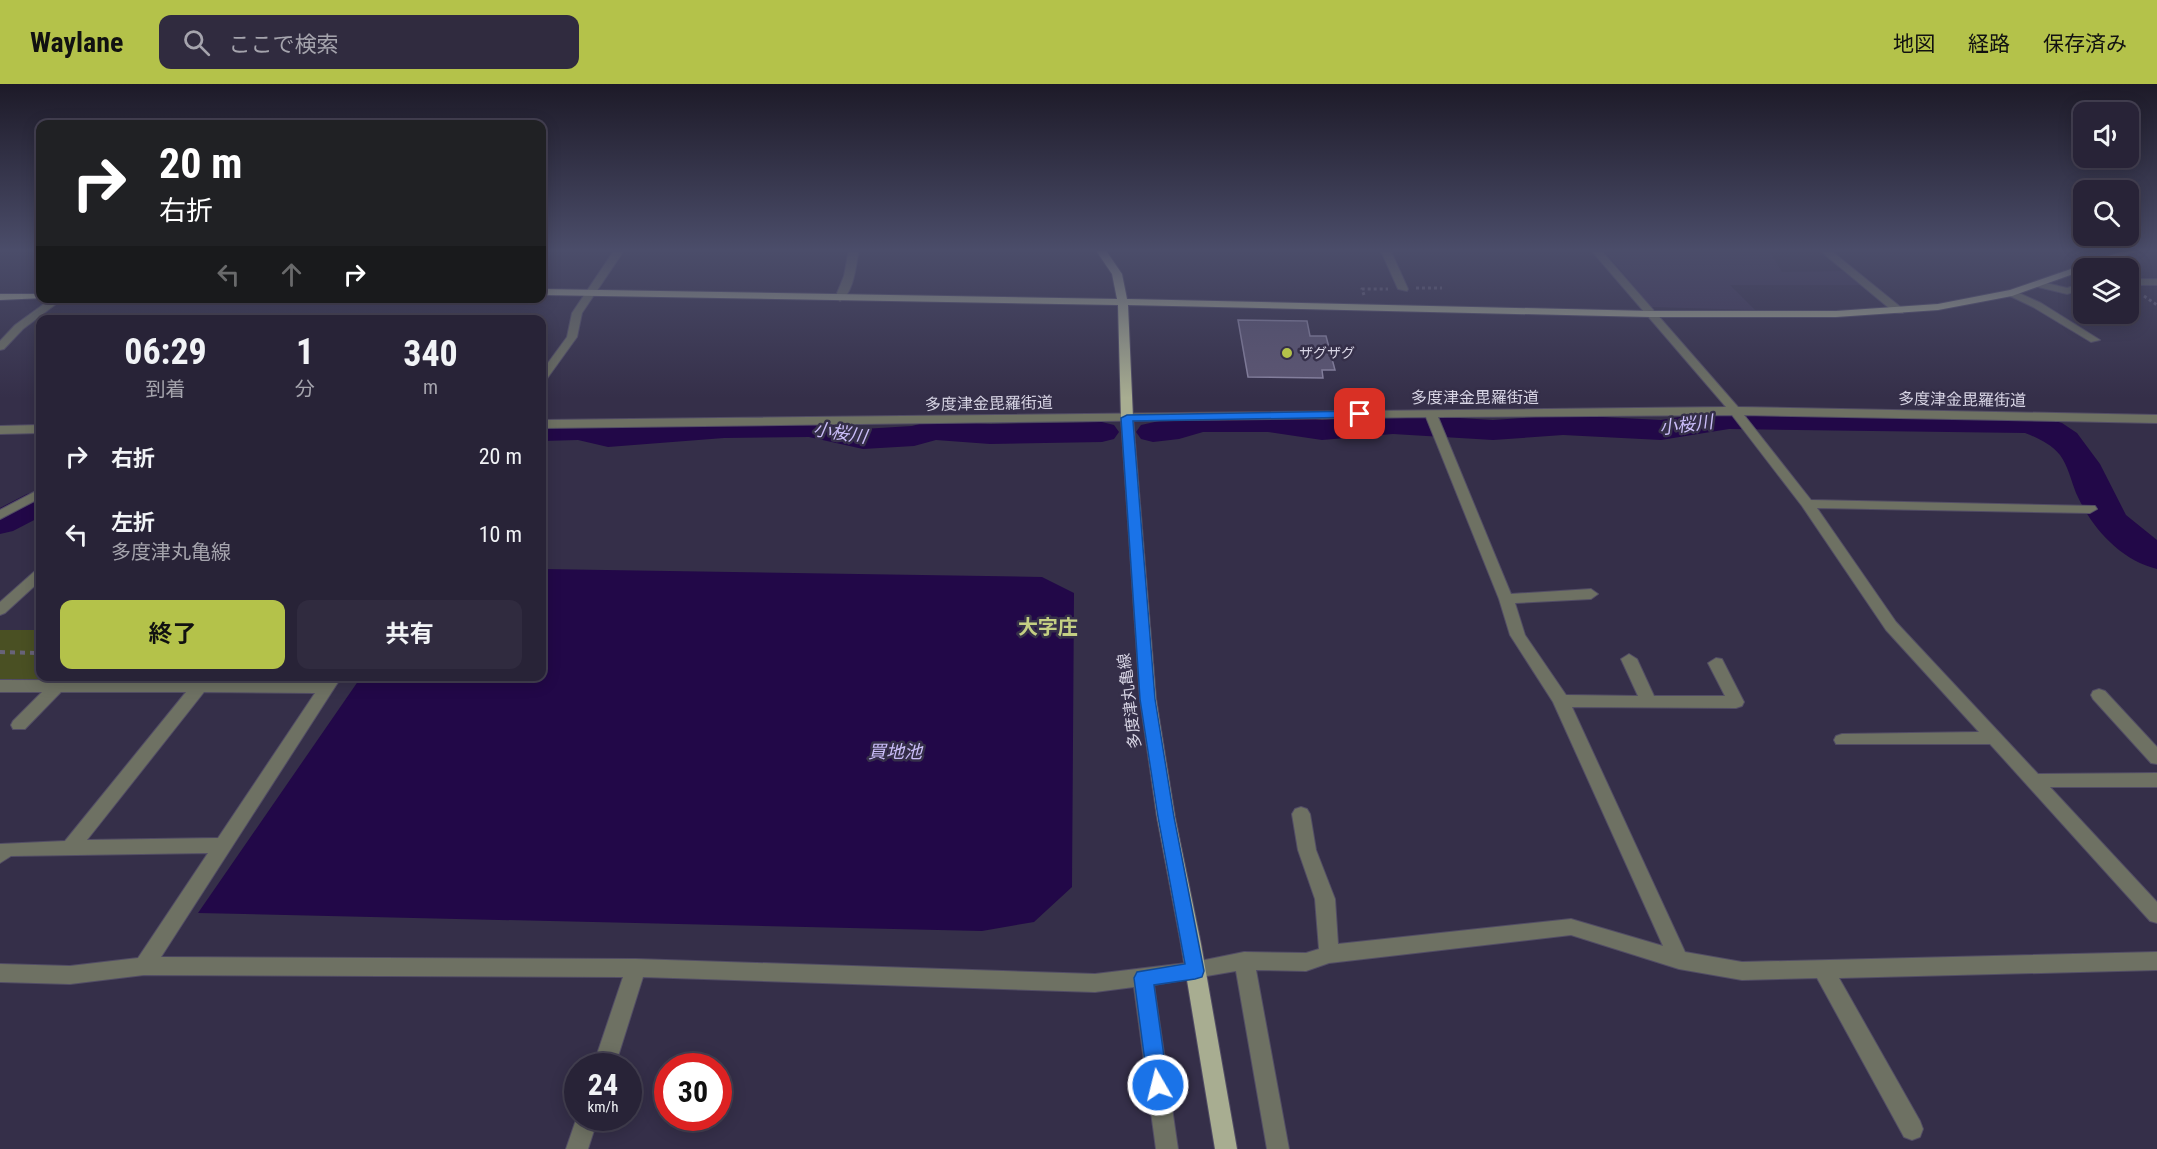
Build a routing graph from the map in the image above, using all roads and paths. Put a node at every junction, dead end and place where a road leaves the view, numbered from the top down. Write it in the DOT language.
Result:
graph roads {
  1 [pos="586,299"];
  2 [pos="873,299"];
  3 [pos="1122,299"];
  4 [pos="1637,299"];
  5 [pos="1884,299"];
  6 [pos="1984,299"];
  7 [pos="2024,299"];
  8 [pos="51,303"];
  9 [pos="1123,304"];
  10 [pos="1899,311"];
  11 [pos="1650,314"];
  12 [pos="2095,340"];
  13 [pos="0,347"];
  14 [pos="546,372"];
  15 [pos="1740,417"];
  16 [pos="1127,418"];
  17 [pos="2157,419"];
  18 [pos="1434,423"];
  19 [pos="546,424"];
  20 [pos="36,429"];
  21 [pos="0,430"];
  22 [pos="36,495"];
  23 [pos="2045,498"];
  24 [pos="1807,504"];
  25 [pos="2056,508"];
  26 [pos="2090,509"];
  27 [pos="0,515"];
  28 [pos="34,586"];
  29 [pos="1590,594"];
  30 [pos="1506,599"];
  31 [pos="0,610"];
  32 [pos="0,652"];
  33 [pos="36,653"];
  34 [pos="1629,659"];
  35 [pos="1716,663"];
  36 [pos="330,682"];
  37 [pos="0,686"];
  38 [pos="57,686"];
  39 [pos="200,686"];
  40 [pos="2099,695"];
  41 [pos="1561,701"];
  42 [pos="1649,702"];
  43 [pos="19,725"];
  44 [pos="1994,738"];
  45 [pos="1842,740"];
  46 [pos="2157,758"];
  47 [pos="2157,780"];
  48 [pos="2034,781"];
  49 [pos="1301,814"];
  50 [pos="224,845"];
  51 [pos="70,848"];
  52 [pos="0,856"];
  53 [pos="2157,915"];
  54 [pos="1329,954"];
  55 [pos="1679,960"];
  56 [pos="1244,961"];
  57 [pos="2157,961"];
  58 [pos="144,966"];
  59 [pos="636,968"];
  60 [pos="1823,969"];
  61 [pos="1195,971"];
  62 [pos="0,973"];
  63 [pos="1143,978"];
  64 [pos="608,1053"];
  65 [pos="1912,1129"];
  66 [pos="583,1131"];
  67 [pos="577,1149"];
  68 [pos="1167,1149"];
  69 [pos="1226,1149"];
  70 [pos="1278,1149"];
  1 -- 14 [label="street"];
  2 -- 9 [label="main road"];
  3 -- 9 [label="main road, 多度津丸亀線"];
  4 -- 11 [label="street"];
  5 -- 10 [label="street"];
  6 -- 10 [label="main road"];
  7 -- 12 [label="street"];
  8 -- 13 [label="street"];
  9 -- 11 [label="main road"];
  9 -- 16 [label="main road, 多度津丸亀線"];
  10 -- 11 [label="main road"];
  11 -- 15 [label="street"];
  15 -- 17 [label="street, 多度津金毘羅街道"];
  15 -- 18 [label="street, 多度津金毘羅街道"];
  15 -- 24 [label="street"];
  16 -- 18 [label="street, 多度津金毘羅街道"];
  16 -- 19 [label="street, 多度津金毘羅街道"];
  16 -- 61 [label="main road, 多度津丸亀線"];
  18 -- 30 [label="street"];
  20 -- 21 [label="street"];
  22 -- 27 [label="street"];
  23 -- 25 [label="street"];
  24 -- 25 [label="street"];
  24 -- 44 [label="street"];
  25 -- 26 [label="street"];
  28 -- 31 [label="street"];
  29 -- 30 [label="street"];
  30 -- 41 [label="street"];
  32 -- 33 [label="path"];
  34 -- 42 [label="street"];
  35 -- 42 [label="street"];
  36 -- 39 [label="street"];
  36 -- 50 [label="street"];
  37 -- 38 [label="street"];
  38 -- 39 [label="street"];
  38 -- 43 [label="street"];
  39 -- 51 [label="street"];
  40 -- 46 [label="street"];
  41 -- 42 [label="street"];
  41 -- 55 [label="street"];
  44 -- 45 [label="street"];
  44 -- 48 [label="street"];
  47 -- 48 [label="street"];
  48 -- 53 [label="street"];
  49 -- 54 [label="street"];
  50 -- 51 [label="street"];
  50 -- 58 [label="street"];
  51 -- 52 [label="street"];
  54 -- 55 [label="street"];
  54 -- 56 [label="street"];
  55 -- 60 [label="street"];
  56 -- 61 [label="street"];
  56 -- 70 [label="street"];
  57 -- 60 [label="street"];
  58 -- 59 [label="street"];
  58 -- 62 [label="street"];
  59 -- 63 [label="street"];
  59 -- 64 [label="street"];
  60 -- 65 [label="street"];
  61 -- 63 [label="street"];
  61 -- 69 [label="main road, 多度津丸亀線"];
  63 -- 68 [label="street"];
  66 -- 67 [label="street"];
}
